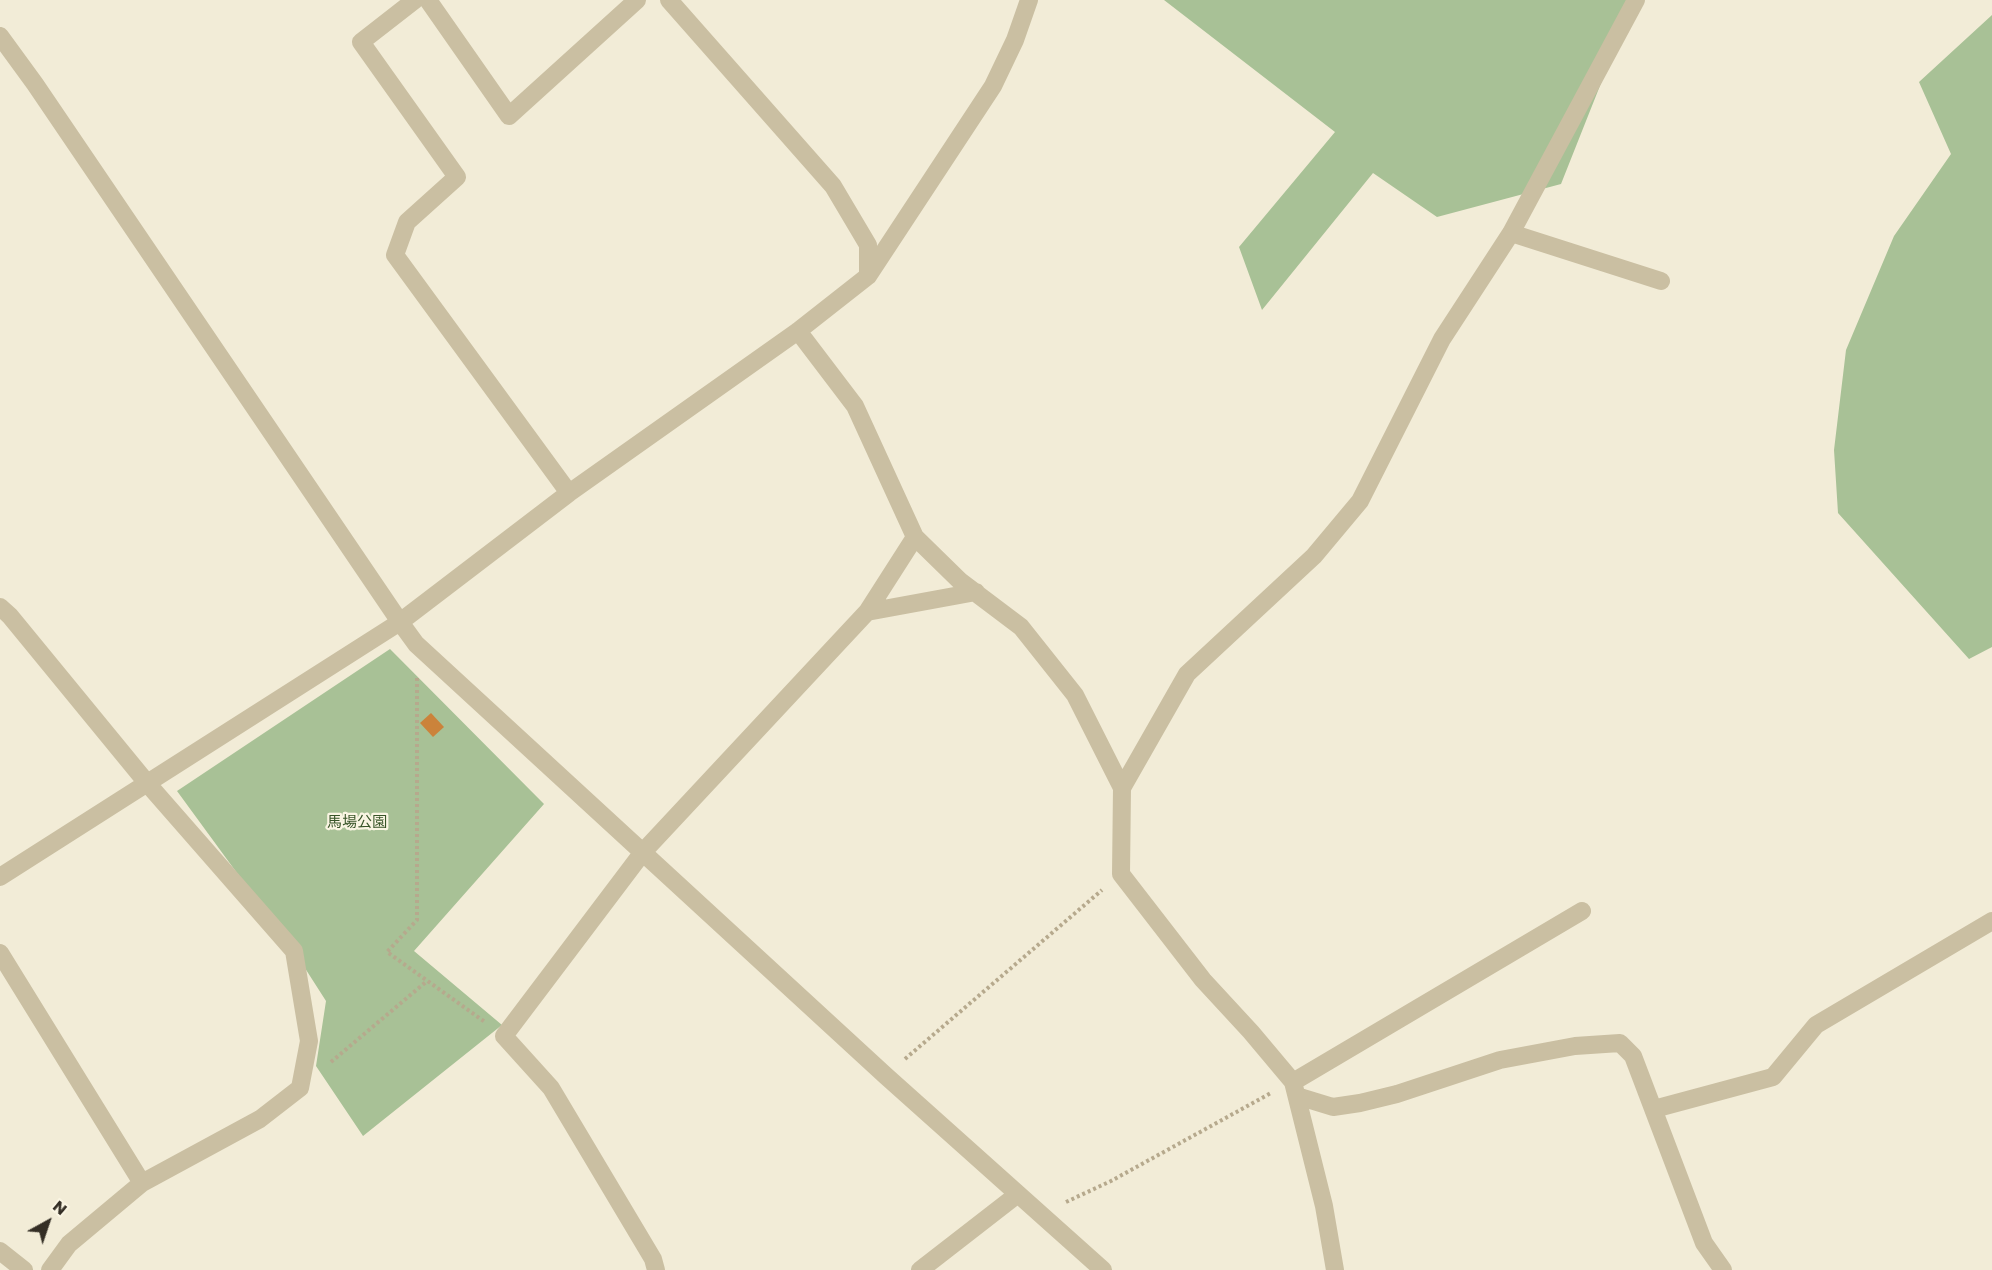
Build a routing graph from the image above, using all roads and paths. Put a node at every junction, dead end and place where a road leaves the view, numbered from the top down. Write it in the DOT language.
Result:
graph roads {
  1 [pos="415,0"];
  2 [pos="428,0"];
  3 [pos="637,0"];
  4 [pos="669,0"];
  5 [pos="1029,0"];
  6 [pos="1636,0"];
  7 [pos="0,36"];
  8 [pos="1511,233"];
  9 [pos="868,276"];
  10 [pos="1661,280"];
  11 [pos="798,331"];
  12 [pos="569,493"];
  13 [pos="915,537"];
  14 [pos="976,592"];
  15 [pos="0,607"];
  16 [pos="867,612"];
  17 [pos="400,622"];
  18 [pos="417,644"];
  19 [pos="147,783"];
  20 [pos="1122,788"];
  21 [pos="643,852"];
  22 [pos="1121,874"];
  23 [pos="0,877"];
  24 [pos="1582,911"];
  25 [pos="1992,921"];
  26 [pos="0,953"];
  27 [pos="426,981"];
  28 [pos="504,1036"];
  29 [pos="886,1076"];
  30 [pos="300,1088"];
  31 [pos="1295,1089"];
  32 [pos="1654,1109"];
  33 [pos="142,1183"];
  34 [pos="1018,1194"];
  35 [pos="1041,1215"];
  36 [pos="0,1251"];
  37 [pos="58,1267"];
  38 [pos="24,1270"];
  39 [pos="656,1270"];
  40 [pos="920,1270"];
  41 [pos="1103,1270"];
  42 [pos="1335,1270"];
  43 [pos="1723,1270"];
  1 -- 12 [label="street"];
  2 -- 3 [label="street"];
  4 -- 9 [label="street"];
  5 -- 9 [label="street"];
  6 -- 8 [label="street"];
  7 -- 17 [label="street"];
  8 -- 10 [label="street"];
  8 -- 20 [label="street"];
  9 -- 11 [label="street"];
  11 -- 12 [label="street"];
  11 -- 13 [label="street"];
  12 -- 17 [label="street"];
  13 -- 14 [label="street"];
  13 -- 16 [label="street"];
  14 -- 16 [label="street"];
  14 -- 20 [label="street"];
  15 -- 19 [label="street"];
  16 -- 21 [label="street"];
  17 -- 18 [label="street"];
  17 -- 19 [label="street"];
  18 -- 21 [label="street"];
  18 -- 27 [label="path"];
  19 -- 23 [label="street"];
  19 -- 30 [label="street"];
  20 -- 22 [label="street"];
  21 -- 28 [label="street"];
  21 -- 29 [label="street"];
  22 -- 29 [label="path"];
  22 -- 31 [label="street"];
  24 -- 31 [label="street"];
  25 -- 32 [label="street"];
  26 -- 33 [label="street"];
  27 -- 28 [label="path"];
  27 -- 30 [label="path"];
  28 -- 39 [label="street"];
  29 -- 34 [label="street"];
  30 -- 33 [label="street"];
  31 -- 32 [label="street"];
  31 -- 35 [label="path"];
  31 -- 42 [label="street"];
  32 -- 43 [label="street"];
  33 -- 37 [label="street"];
  34 -- 35 [label="street"];
  34 -- 40 [label="street"];
  35 -- 41 [label="street"];
  36 -- 38 [label="street"];
}
